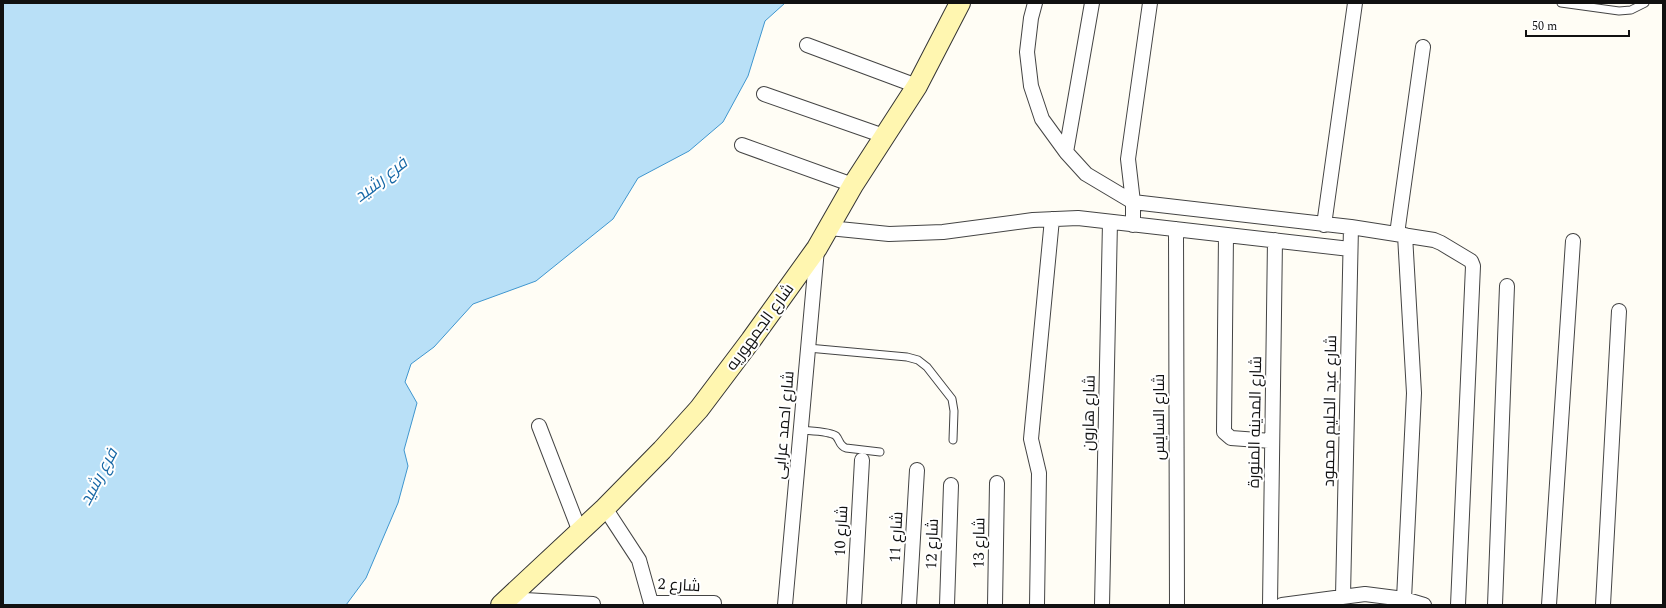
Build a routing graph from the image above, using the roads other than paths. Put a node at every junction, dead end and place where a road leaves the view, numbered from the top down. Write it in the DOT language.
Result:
graph roads {
  1 [pos="960,3"];
  2 [pos="1035,3"];
  3 [pos="1092,3"];
  4 [pos="1150,3"];
  5 [pos="1355,3"];
  6 [pos="1561,3"];
  7 [pos="1645,3"];
  8 [pos="806,45"];
  9 [pos="1423,46"];
  10 [pos="917,86"];
  11 [pos="764,94"];
  12 [pos="884,136"];
  13 [pos="742,145"];
  14 [pos="1066,152"];
  15 [pos="853,185"];
  16 [pos="1133,202"];
  17 [pos="1052,220"];
  18 [pos="1110,222"];
  19 [pos="1133,225"];
  20 [pos="1324,225"];
  21 [pos="1351,227"];
  22 [pos="829,228"];
  23 [pos="1176,229"];
  24 [pos="1226,235"];
  25 [pos="1401,235"];
  26 [pos="1275,240"];
  27 [pos="1572,241"];
  28 [pos="817,248"];
  29 [pos="1350,249"];
  30 [pos="1506,286"];
  31 [pos="1619,311"];
  32 [pos="808,348"];
  33 [pos="539,426"];
  34 [pos="801,430"];
  35 [pos="953,440"];
  36 [pos="1272,442"];
  37 [pos="880,452"];
  38 [pos="862,460"];
  39 [pos="917,470"];
  40 [pos="997,482"];
  41 [pos="951,485"];
  42 [pos="605,508"];
  43 [pos="580,532"];
  44 [pos="1344,596"];
  45 [pos="1404,599"];
  46 [pos="1365,600"];
  47 [pos="505,602"];
  48 [pos="546,603"];
  49 [pos="714,603"];
  50 [pos="1307,603"];
  51 [pos="593,604"];
  52 [pos="698,604"];
  53 [pos="785,605"];
  54 [pos="854,605"];
  55 [pos="909,605"];
  56 [pos="947,605"];
  57 [pos="995,605"];
  58 [pos="1037,605"];
  59 [pos="1102,605"];
  60 [pos="1177,605"];
  61 [pos="1270,605"];
  62 [pos="1282,605"];
  63 [pos="1423,605"];
  64 [pos="1458,605"];
  65 [pos="1495,605"];
  66 [pos="1549,605"];
  67 [pos="1603,605"];
  1 -- 10 [label="street, شارع الجمهوريه"];
  2 -- 14 [label="street"];
  3 -- 14 [label="street"];
  4 -- 16 [label="street"];
  5 -- 20 [label="street"];
  6 -- 7 [label="lane"];
  8 -- 10 [label="street"];
  9 -- 25 [label="street"];
  10 -- 12 [label="street, شارع الجمهوريه"];
  11 -- 12 [label="street"];
  12 -- 15 [label="street, شارع الجمهوريه"];
  13 -- 15 [label="street"];
  14 -- 16 [label="street"];
  15 -- 22 [label="street, شارع الجمهوريه"];
  16 -- 19 [label="street"];
  16 -- 20 [label="street"];
  17 -- 18 [label="street"];
  17 -- 22 [label="street"];
  17 -- 58 [label="street"];
  18 -- 19 [label="street"];
  18 -- 59 [label="street, شارع هارون"];
  19 -- 23 [label="street"];
  20 -- 21 [label="street"];
  21 -- 25 [label="street"];
  21 -- 29 [label="street, شارع عبد الحليم محمود"];
  22 -- 28 [label="street, شارع الجمهوريه"];
  23 -- 24 [label="street"];
  23 -- 60 [label="street, شارع السايس"];
  24 -- 26 [label="street"];
  24 -- 36 [label="street"];
  25 -- 45 [label="street"];
  25 -- 64 [label="street"];
  26 -- 29 [label="street"];
  26 -- 36 [label="street, شارع المدينه المنورة"];
  27 -- 66 [label="street"];
  28 -- 32 [label="street, شارع احمد عرابى"];
  28 -- 42 [label="street, شارع الجمهوريه"];
  29 -- 44 [label="street, شارع عبد الحليم محمود"];
  30 -- 65 [label="street"];
  31 -- 67 [label="street"];
  32 -- 34 [label="street, شارع احمد عرابى"];
  32 -- 35 [label="lane"];
  33 -- 43 [label="street"];
  34 -- 37 [label="lane"];
  34 -- 53 [label="street, شارع احمد عرابى"];
  36 -- 61 [label="street, شارع المدينه المنورة"];
  38 -- 54 [label="street, شارع 10"];
  39 -- 55 [label="street, شارع 11"];
  40 -- 57 [label="street, شارع 13"];
  41 -- 56 [label="street, شارع 12"];
  42 -- 43 [label="street, شارع الجمهوريه"];
  42 -- 52 [label="street, شارع 2"];
  43 -- 47 [label="street, شارع الجمهوريه"];
  44 -- 46 [label="street"];
  44 -- 50 [label="street"];
  45 -- 46 [label="street"];
  45 -- 63 [label="street"];
  47 -- 48 [label="street"];
  48 -- 51 [label="street"];
  49 -- 52 [label="street, شارع 2"];
  50 -- 62 [label="street"];
}
